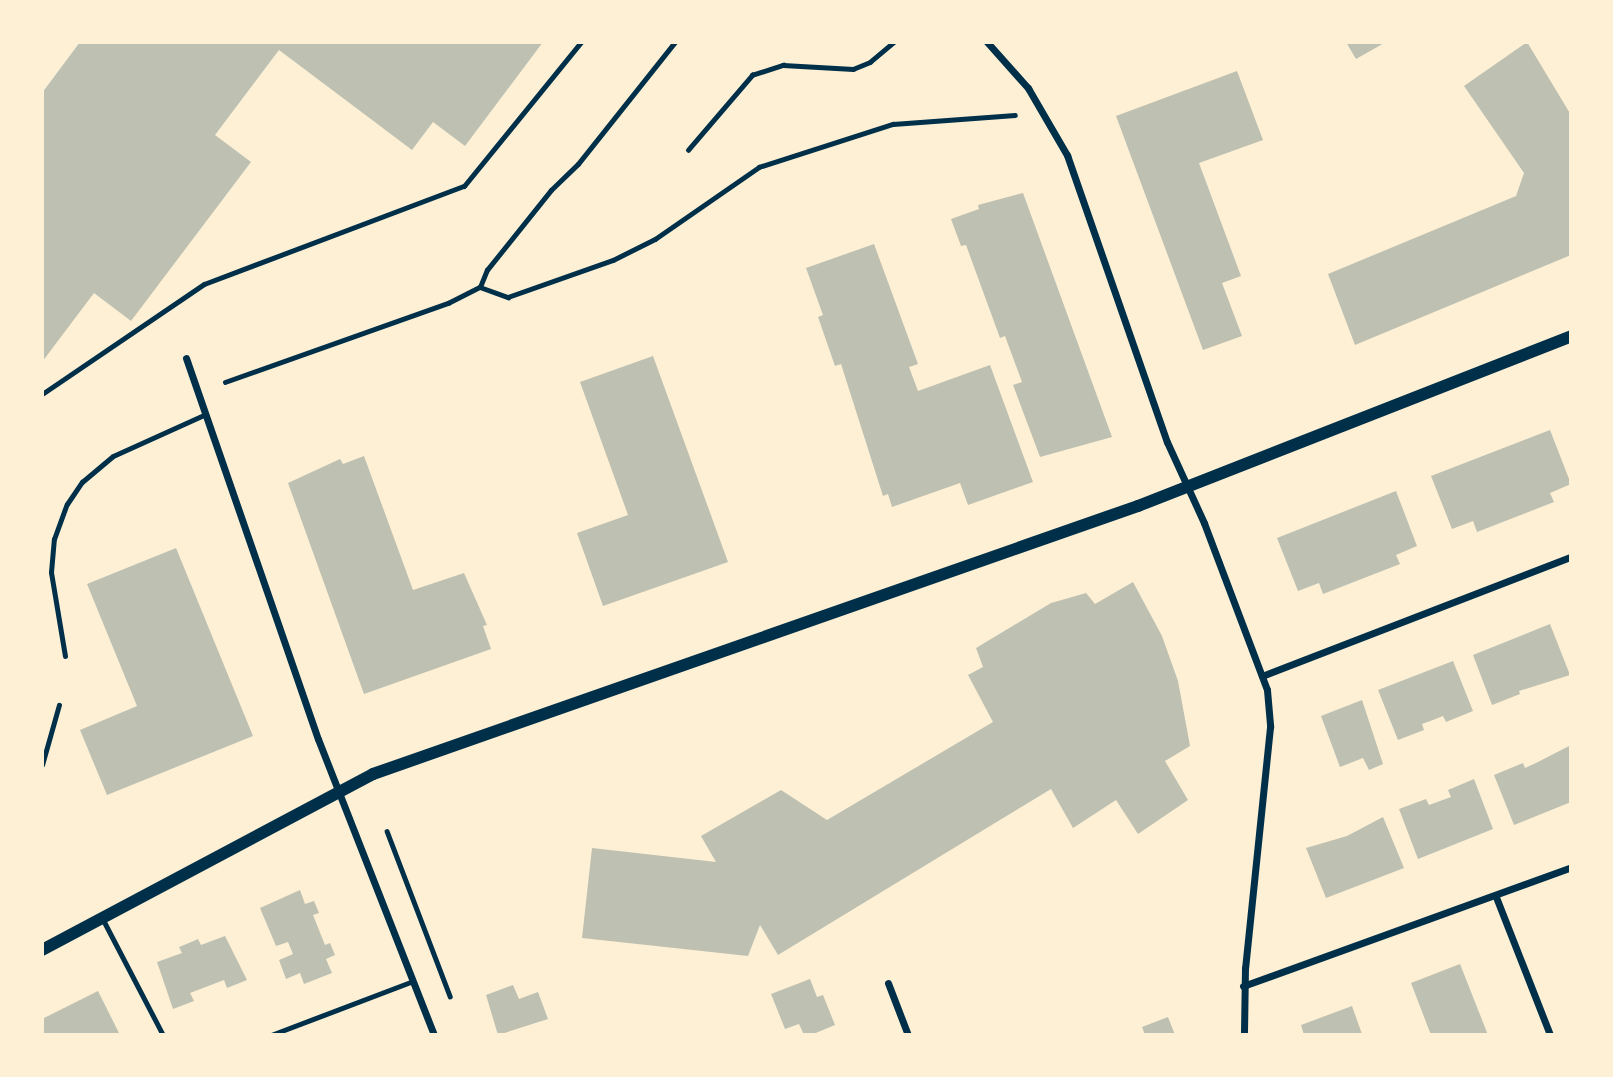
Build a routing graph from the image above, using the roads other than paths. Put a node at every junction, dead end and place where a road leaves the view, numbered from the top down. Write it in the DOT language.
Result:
graph roads {
  1 [pos="581,42"];
  2 [pos="986,42"];
  3 [pos="1571,336"];
  4 [pos="186,358"];
  5 [pos="42,394"];
  6 [pos="206,414"];
  7 [pos="1187,488"];
  8 [pos="1571,557"];
  9 [pos="65,656"];
  10 [pos="1262,676"];
  11 [pos="338,790"];
  12 [pos="1571,867"];
  13 [pos="1496,897"];
  14 [pos="102,918"];
  15 [pos="42,950"];
  16 [pos="413,981"];
  17 [pos="888,982"];
  18 [pos="1243,986"];
  19 [pos="163,1035"];
  20 [pos="271,1035"];
  21 [pos="434,1035"];
  22 [pos="908,1035"];
  23 [pos="1244,1035"];
  24 [pos="1550,1035"];
  1 -- 5 [label="lane"];
  2 -- 7 [label="street"];
  3 -- 7 [label="street"];
  4 -- 6 [label="street"];
  6 -- 9 [label="lane"];
  6 -- 11 [label="street"];
  7 -- 10 [label="street"];
  7 -- 11 [label="street"];
  8 -- 10 [label="street"];
  10 -- 18 [label="street"];
  11 -- 14 [label="street"];
  11 -- 16 [label="street"];
  12 -- 13 [label="street"];
  13 -- 18 [label="street"];
  13 -- 24 [label="street"];
  14 -- 15 [label="street"];
  14 -- 19 [label="lane"];
  16 -- 20 [label="lane"];
  16 -- 21 [label="street"];
  17 -- 22 [label="street"];
  18 -- 23 [label="street"];
}
